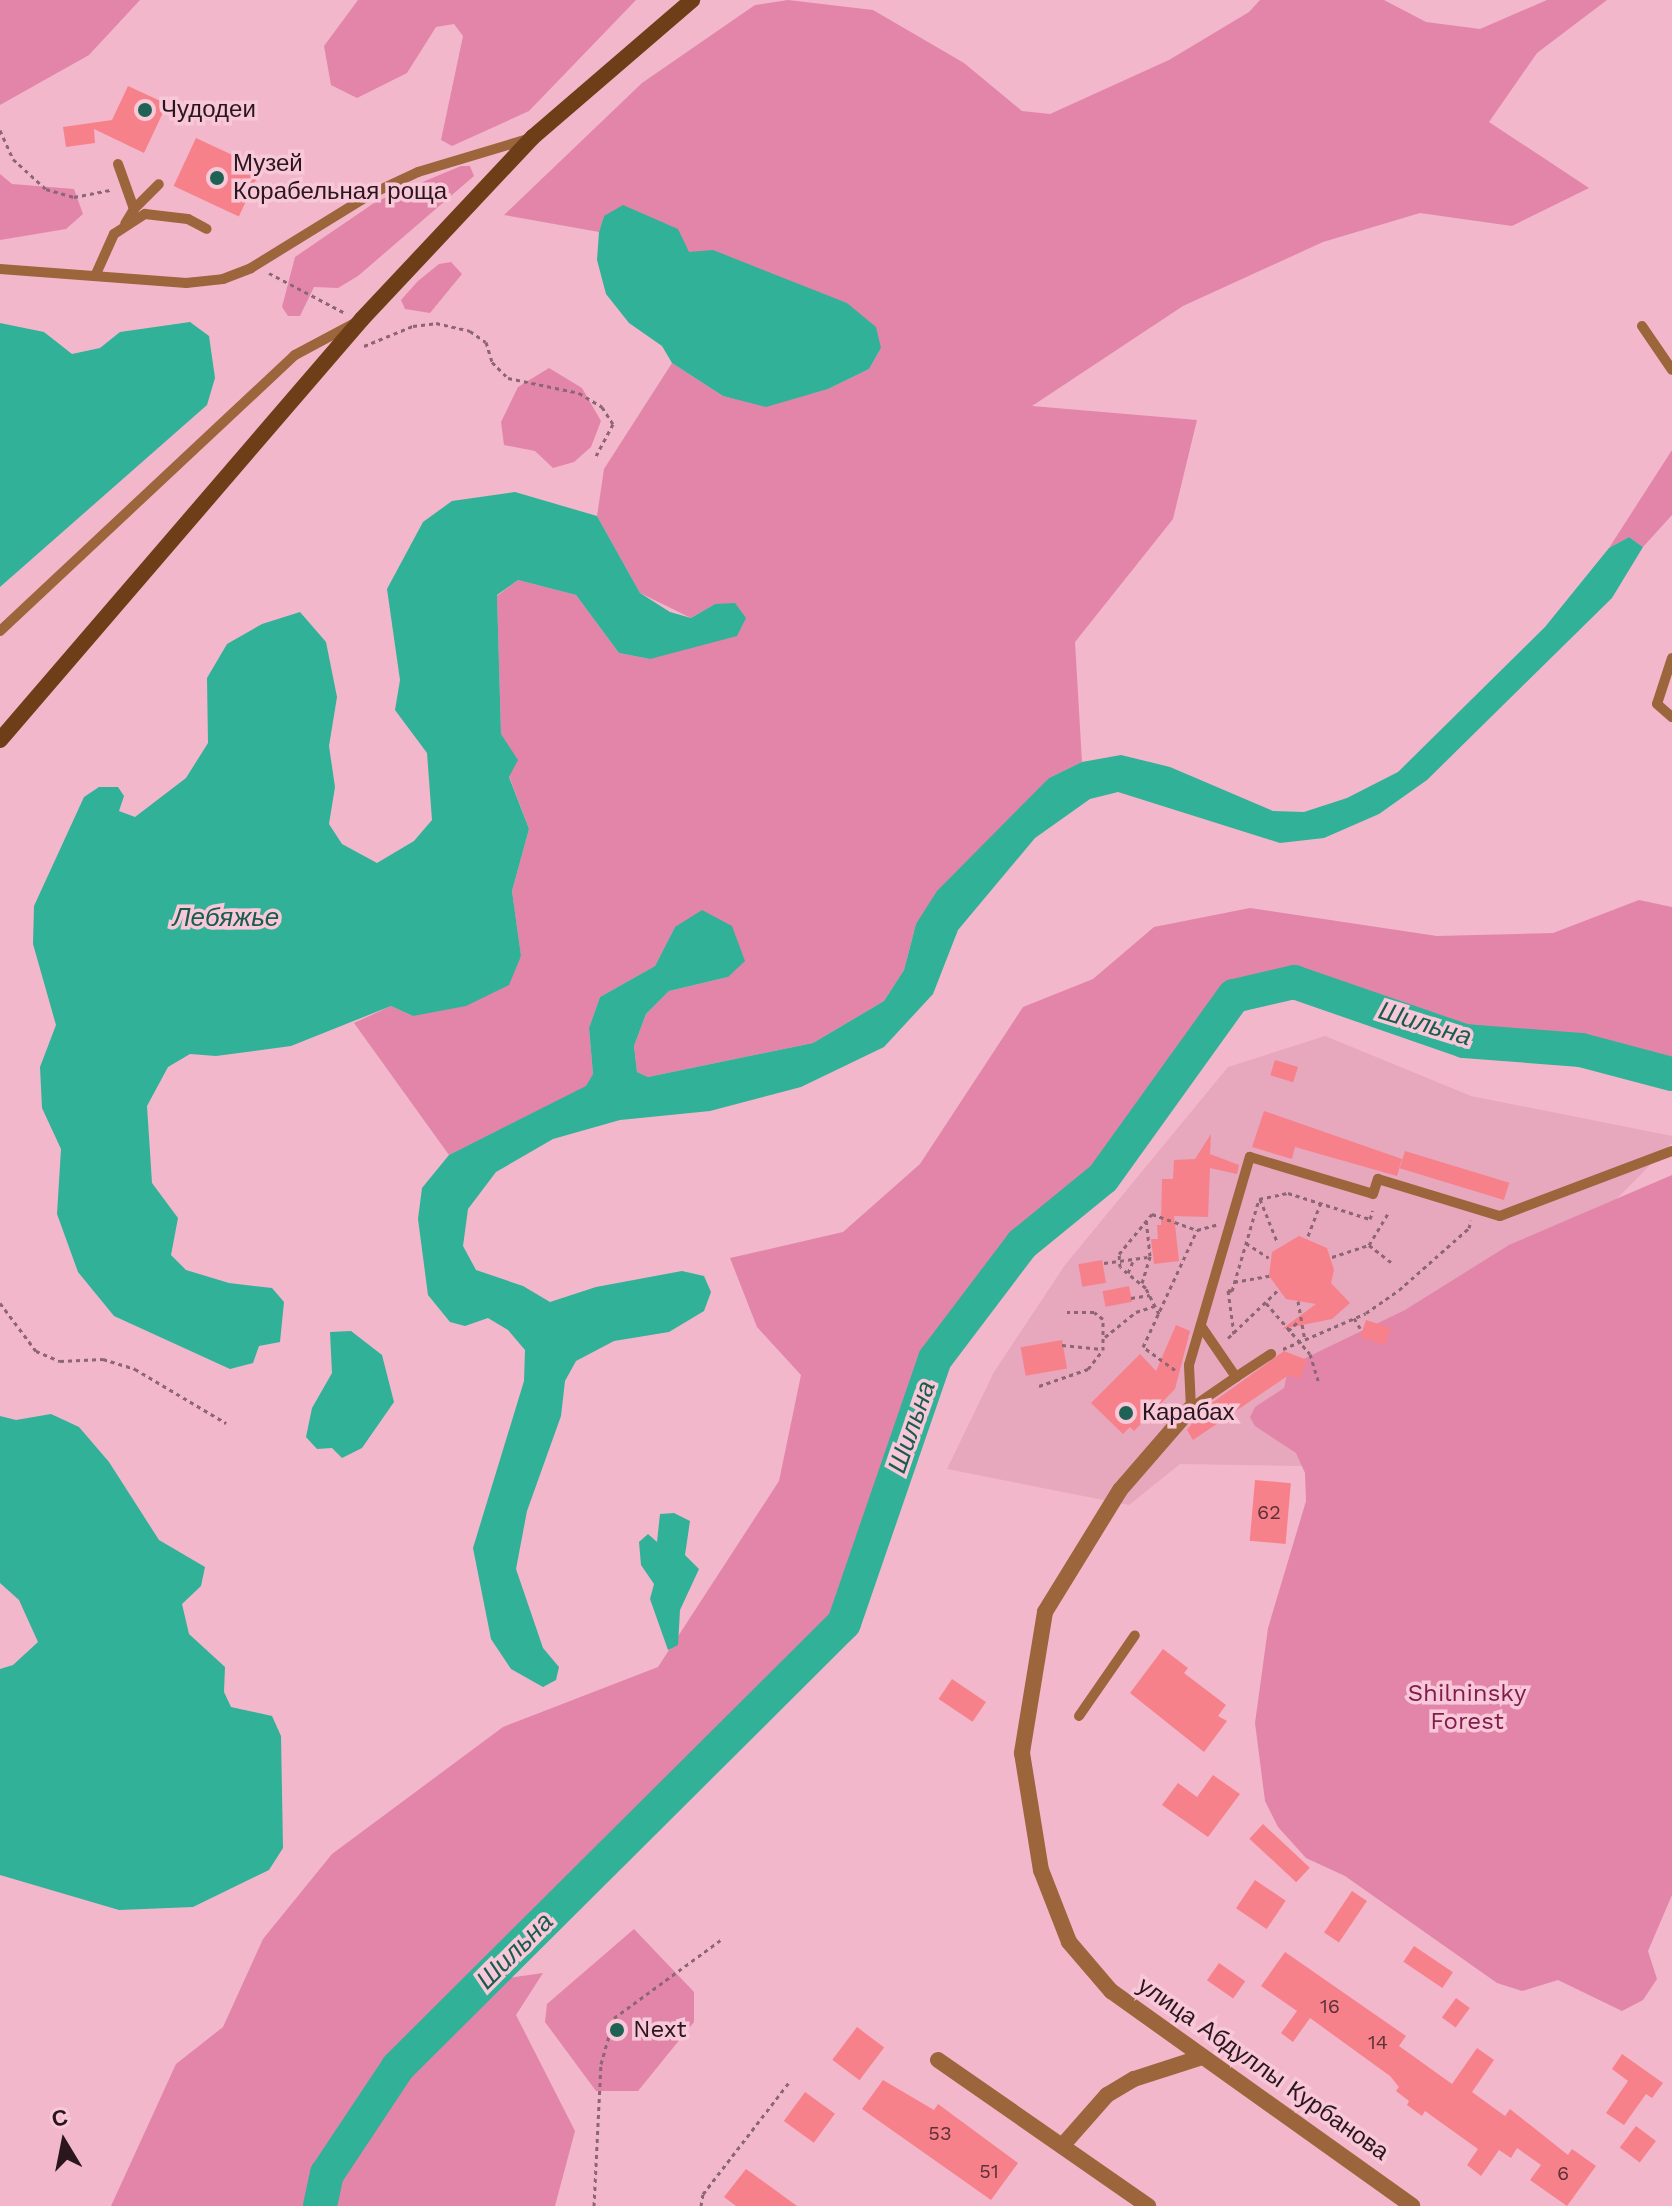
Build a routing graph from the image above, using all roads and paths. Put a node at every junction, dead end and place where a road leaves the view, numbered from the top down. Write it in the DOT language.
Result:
graph roads {
  1 [pos="692,0"];
  2 [pos="0,130"];
  3 [pos="533,137"];
  4 [pos="118,164"];
  5 [pos="159,184"];
  6 [pos="123,187"];
  7 [pos="134,209"];
  8 [pos="125,224"];
  9 [pos="207,229"];
  10 [pos="251,268"];
  11 [pos="0,269"];
  12 [pos="96,274"];
  13 [pos="362,319"];
  14 [pos="1642,326"];
  15 [pos="362,347"];
  16 [pos="1672,370"];
  17 [pos="596,456"];
  18 [pos="0,631"];
  19 [pos="1672,658"];
  20 [pos="1672,717"];
  21 [pos="0,740"];
  22 [pos="1672,1151"];
  23 [pos="1373,1194"];
  24 [pos="1259,1199"];
  25 [pos="1320,1204"];
  26 [pos="1475,1209"];
  27 [pos="1388,1213"];
  28 [pos="1370,1219"];
  29 [pos="1146,1220"];
  30 [pos="1231,1222"];
  31 [pos="1382,1223"];
  32 [pos="1197,1230"];
  33 [pos="1156,1231"];
  34 [pos="1147,1232"];
  35 [pos="1308,1236"];
  36 [pos="1246,1243"];
  37 [pos="1278,1244"];
  38 [pos="1369,1245"];
  39 [pos="1151,1253"];
  40 [pos="1332,1257"];
  41 [pos="1269,1258"];
  42 [pos="1134,1259"];
  43 [pos="1120,1261"];
  44 [pos="1104,1263"];
  45 [pos="1392,1263"];
  46 [pos="1128,1273"];
  47 [pos="1269,1276"];
  48 [pos="1234,1282"];
  49 [pos="1142,1284"];
  50 [pos="1277,1291"];
  51 [pos="1150,1295"];
  52 [pos="1131,1298"];
  53 [pos="1298,1301"];
  54 [pos="0,1303"];
  55 [pos="1266,1303"];
  56 [pos="1156,1306"];
  57 [pos="1067,1312"];
  58 [pos="1159,1314"];
  59 [pos="1354,1318"];
  60 [pos="1301,1319"];
  61 [pos="1201,1326"];
  62 [pos="1360,1328"];
  63 [pos="1288,1331"];
  64 [pos="1234,1334"];
  65 [pos="1105,1337"];
  66 [pos="1305,1339"];
  67 [pos="1297,1343"];
  68 [pos="1062,1345"];
  69 [pos="1215,1347"];
  70 [pos="1103,1350"];
  71 [pos="1271,1354"];
  72 [pos="1190,1376"];
  73 [pos="1236,1377"];
  74 [pos="1318,1381"];
  75 [pos="1039,1386"];
  76 [pos="1191,1408"];
  77 [pos="226,1423"];
  78 [pos="1135,1635"];
  79 [pos="1079,1716"];
  80 [pos="722,1939"];
  81 [pos="1199,2058"];
  82 [pos="938,2060"];
  83 [pos="790,2081"];
  84 [pos="1062,2146"];
  85 [pos="594,2206"];
  86 [pos="701,2206"];
  87 [pos="1148,2206"];
  88 [pos="1412,2206"];
  1 -- 3 [label="street"];
  2 -- 6 [label="path"];
  3 -- 10 [label="lane"];
  3 -- 13 [label="street"];
  4 -- 6 [label="lane"];
  5 -- 7 [label="lane"];
  6 -- 7 [label="lane"];
  7 -- 8 [label="lane"];
  8 -- 9 [label="lane"];
  8 -- 12 [label="lane"];
  10 -- 12 [label="lane"];
  10 -- 13 [label="path"];
  11 -- 12 [label="lane"];
  13 -- 18 [label="lane"];
  13 -- 21 [label="street"];
  14 -- 16 [label="lane"];
  15 -- 17 [label="path"];
  19 -- 20 [label="lane"];
  22 -- 26 [label="lane"];
  23 -- 26 [label="lane"];
  23 -- 28 [label="path"];
  23 -- 30 [label="lane"];
  24 -- 25 [label="path"];
  24 -- 36 [label="path"];
  24 -- 37 [label="path"];
  25 -- 28 [label="path"];
  25 -- 35 [label="path"];
  26 -- 59 [label="path"];
  27 -- 31 [label="path"];
  28 -- 31 [label="path"];
  29 -- 32 [label="path"];
  29 -- 34 [label="path"];
  29 -- 43 [label="path"];
  30 -- 32 [label="path"];
  30 -- 61 [label="lane"];
  31 -- 38 [label="path"];
  32 -- 58 [label="path"];
  33 -- 34 [label="path"];
  34 -- 39 [label="path"];
  36 -- 41 [label="path"];
  36 -- 48 [label="path"];
  38 -- 40 [label="path"];
  38 -- 45 [label="path"];
  39 -- 42 [label="path"];
  39 -- 49 [label="path"];
  42 -- 43 [label="path"];
  42 -- 46 [label="path"];
  43 -- 44 [label="path"];
  43 -- 46 [label="path"];
  46 -- 49 [label="path"];
  47 -- 48 [label="path"];
  48 -- 64 [label="path"];
  49 -- 51 [label="path"];
  50 -- 55 [label="path"];
  51 -- 52 [label="path"];
  51 -- 56 [label="path"];
  53 -- 60 [label="path"];
  54 -- 77 [label="path"];
  55 -- 63 [label="path"];
  55 -- 64 [label="path"];
  56 -- 58 [label="path"];
  56 -- 65 [label="path"];
  57 -- 65 [label="path"];
  58 -- 72 [label="path"];
  59 -- 62 [label="path"];
  59 -- 66 [label="path"];
  60 -- 63 [label="path"];
  60 -- 66 [label="path"];
  61 -- 69 [label="lane"];
  61 -- 72 [label="lane"];
  63 -- 67 [label="path"];
  64 -- 69 [label="path"];
  65 -- 70 [label="path"];
  66 -- 67 [label="path"];
  67 -- 71 [label="path"];
  67 -- 74 [label="path"];
  68 -- 70 [label="path"];
  69 -- 73 [label="lane"];
  70 -- 75 [label="path"];
  71 -- 73 [label="lane"];
  72 -- 76 [label="lane"];
  73 -- 76 [label="lane"];
  76 -- 81 [label="street, улица Абдуллы Курбанова"];
  78 -- 79 [label="lane"];
  80 -- 85 [label="path"];
  81 -- 84 [label="street"];
  81 -- 88 [label="street, улица Абдуллы Курбанова"];
  82 -- 84 [label="street"];
  83 -- 86 [label="path"];
  84 -- 87 [label="street"];
}
